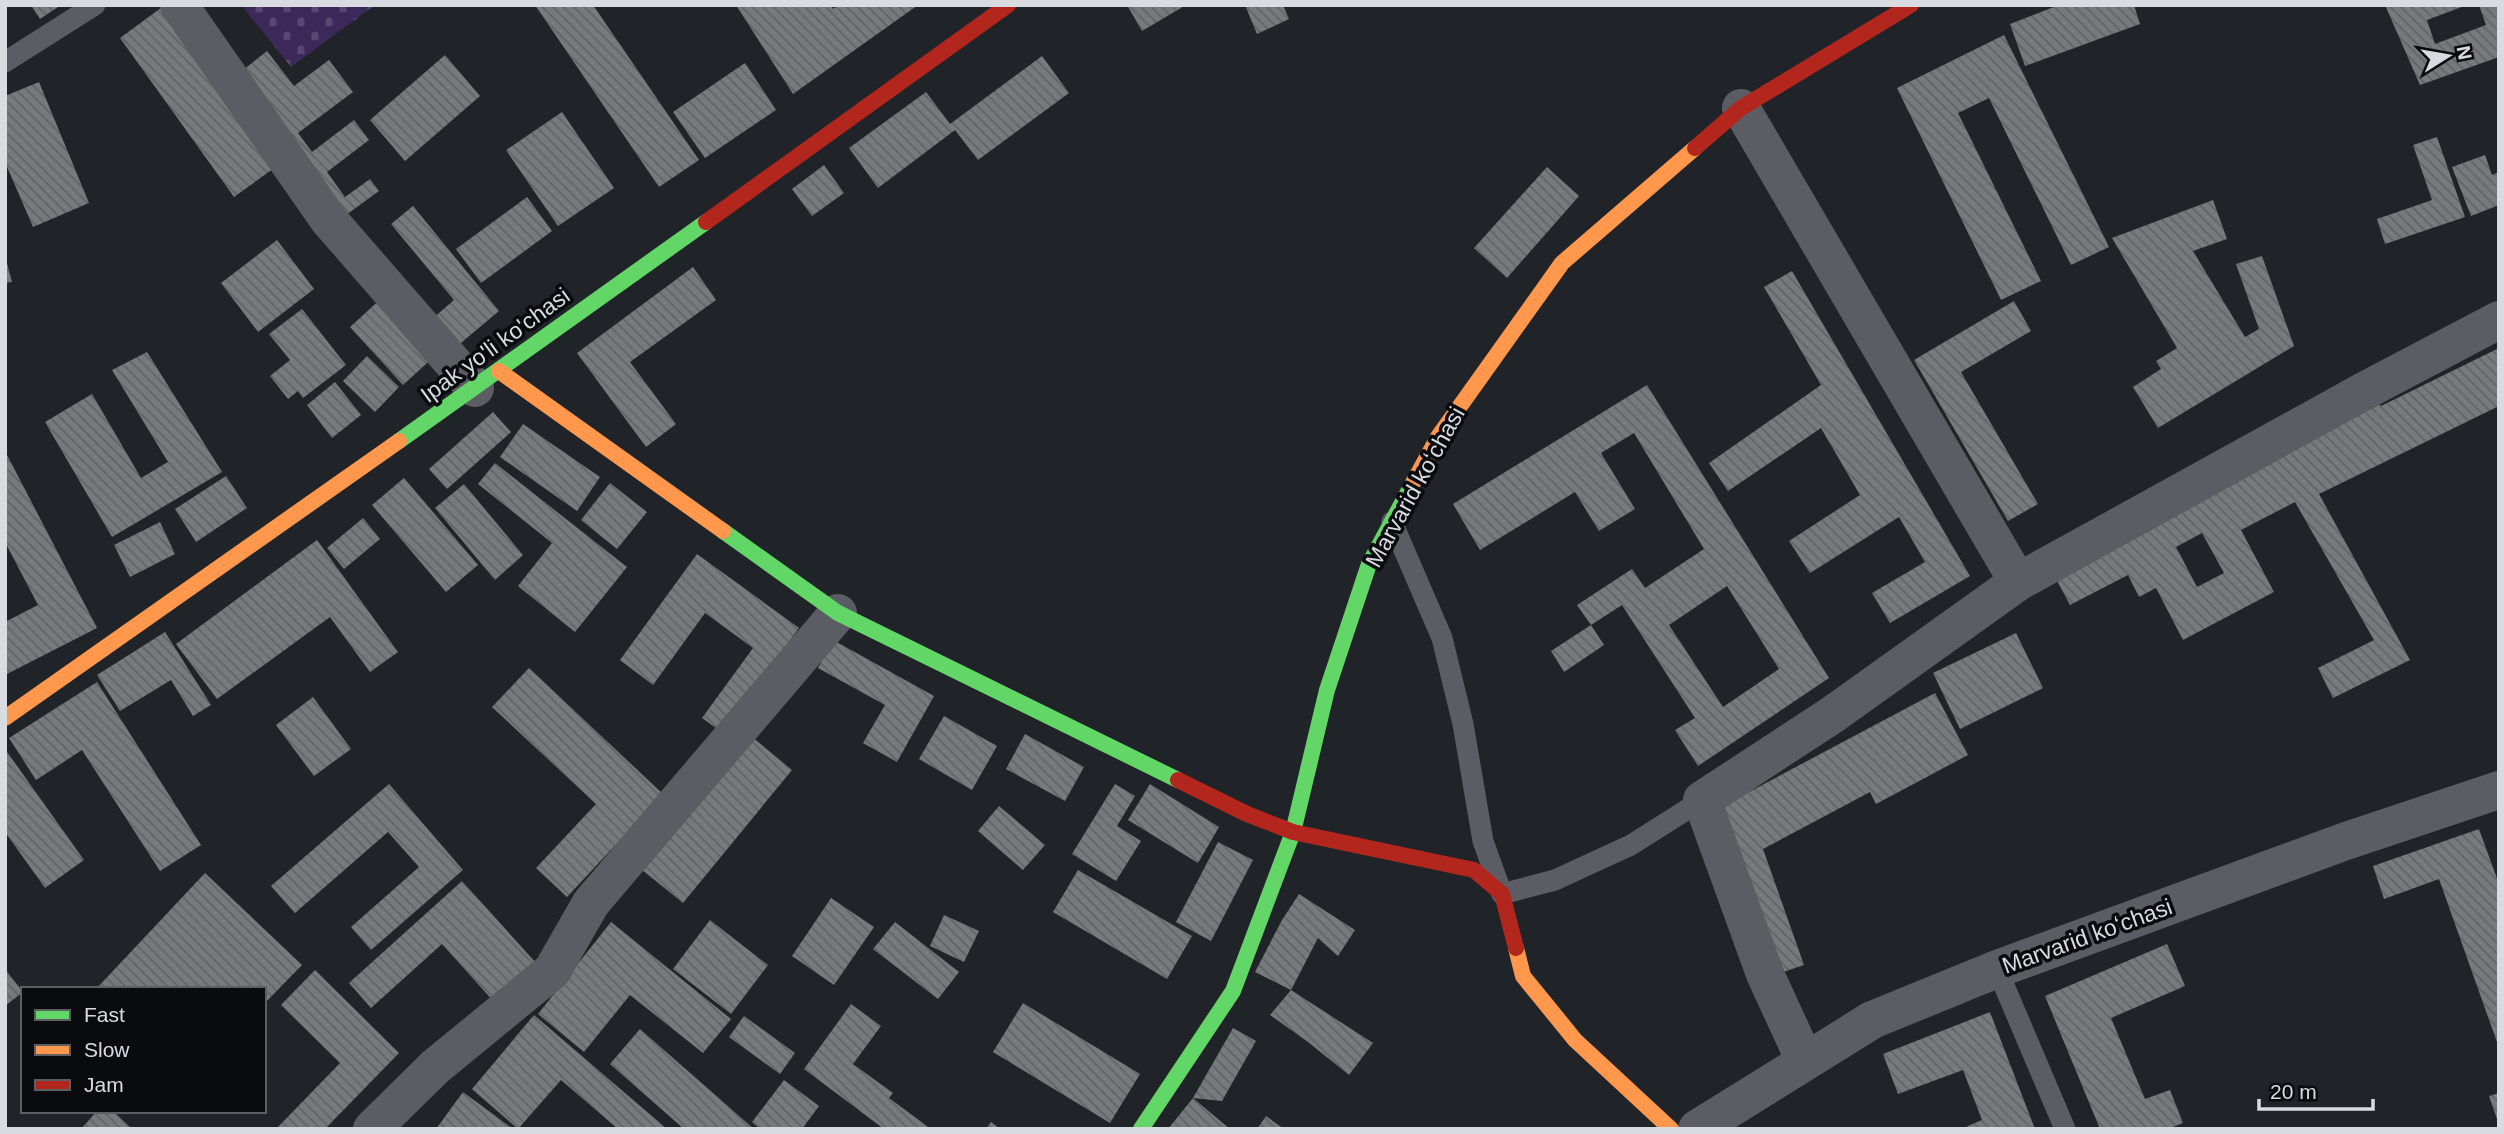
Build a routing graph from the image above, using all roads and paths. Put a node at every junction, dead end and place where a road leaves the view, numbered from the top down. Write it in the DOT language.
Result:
graph roads {
  1 [pos="94,5"];
  2 [pos="179,5"];
  3 [pos="1008,5"];
  4 [pos="1910,5"];
  5 [pos="5,62"];
  6 [pos="1741,108"];
  7 [pos="2499,320"];
  8 [pos="487,379"];
  9 [pos="1392,522"];
  10 [pos="2018,582"];
  11 [pos="838,613"];
  12 [pos="5,718"];
  13 [pos="1702,800"];
  14 [pos="2496,801"];
  15 [pos="1293,832"];
  16 [pos="1502,894"];
  17 [pos="1997,969"];
  18 [pos="1805,1061"];
  19 [pos="372,1129"];
  20 [pos="1141,1129"];
  21 [pos="1671,1129"];
  22 [pos="1697,1129"];
  23 [pos="2065,1129"];
  1 -- 5 [label="lane"];
  2 -- 8 [label="street"];
  3 -- 8 [label="street, Ipak yo'li ko'chasi"];
  4 -- 6 [label="street, Marvarid koʻchasi"];
  6 -- 9 [label="street, Marvarid koʻchasi"];
  6 -- 10 [label="street"];
  7 -- 10 [label="street"];
  8 -- 11 [label="street"];
  8 -- 12 [label="street, Ipak yo'li ko'chasi"];
  9 -- 15 [label="street, Marvarid koʻchasi"];
  9 -- 16 [label="lane"];
  10 -- 13 [label="street"];
  11 -- 15 [label="street"];
  11 -- 19 [label="street"];
  13 -- 16 [label="lane"];
  13 -- 18 [label="street"];
  14 -- 17 [label="street, Marvarid koʻchasi"];
  15 -- 16 [label="street"];
  15 -- 20 [label="street, Marvarid koʻchasi"];
  16 -- 21 [label="street"];
  17 -- 18 [label="street, Marvarid koʻchasi"];
  17 -- 23 [label="lane"];
  18 -- 22 [label="street, Marvarid koʻchasi"];
}
